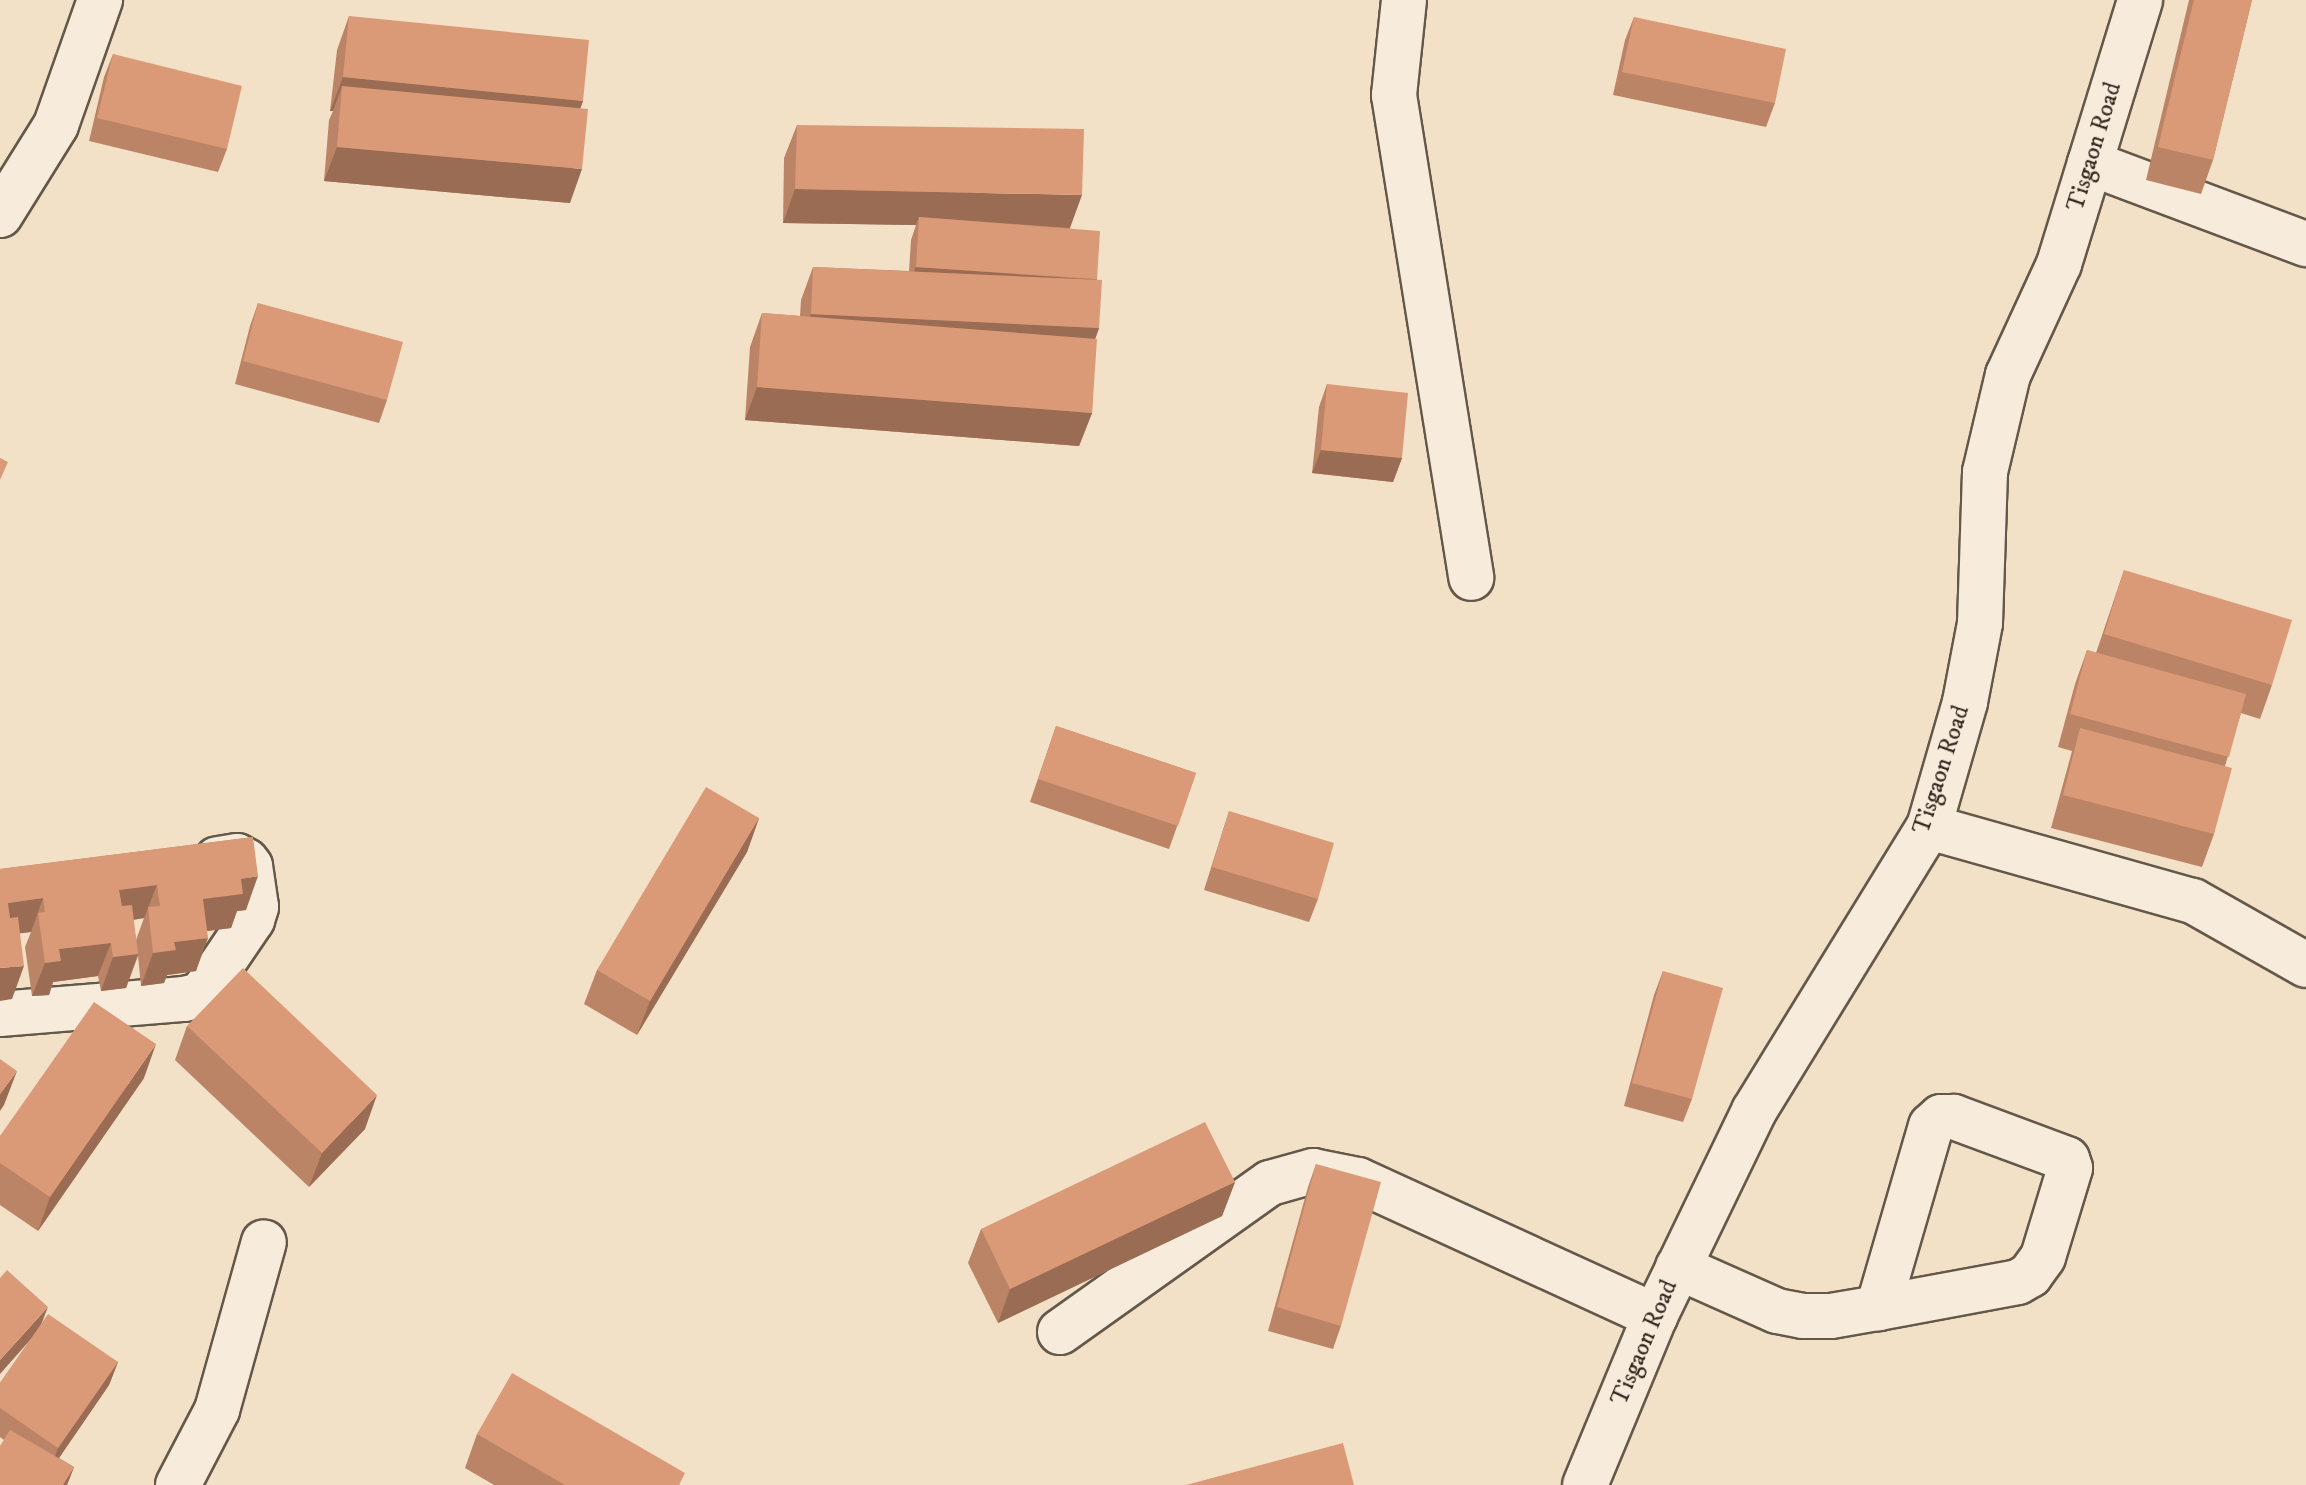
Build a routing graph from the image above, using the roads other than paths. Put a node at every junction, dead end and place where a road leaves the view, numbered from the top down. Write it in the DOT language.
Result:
graph roads {
  1 [pos="100,0"];
  2 [pos="1404,0"];
  3 [pos="2140,0"];
  4 [pos="2090,163"];
  5 [pos="0,215"];
  6 [pos="2306,244"];
  7 [pos="1471,578"];
  8 [pos="1929,827"];
  9 [pos="174,865"];
  10 [pos="2306,965"];
  11 [pos="0,1014"];
  12 [pos="264,1242"];
  13 [pos="1678,1267"];
  14 [pos="1878,1308"];
  15 [pos="1655,1316"];
  16 [pos="1060,1332"];
  17 [pos="178,1485"];
  18 [pos="1585,1485"];
  1 -- 5 [label="street"];
  2 -- 7 [label="street"];
  3 -- 4 [label="street, Tisgaon Road"];
  4 -- 6 [label="street"];
  4 -- 8 [label="street, Tisgaon Road"];
  8 -- 10 [label="street"];
  8 -- 13 [label="street, Tisgaon Road"];
  9 -- 11 [label="street"];
  12 -- 17 [label="street"];
  13 -- 14 [label="street"];
  13 -- 15 [label="street, Tisgaon Road"];
  14 -- 14 [label="street"];
  15 -- 16 [label="street"];
  15 -- 18 [label="street, Tisgaon Road"];
}
